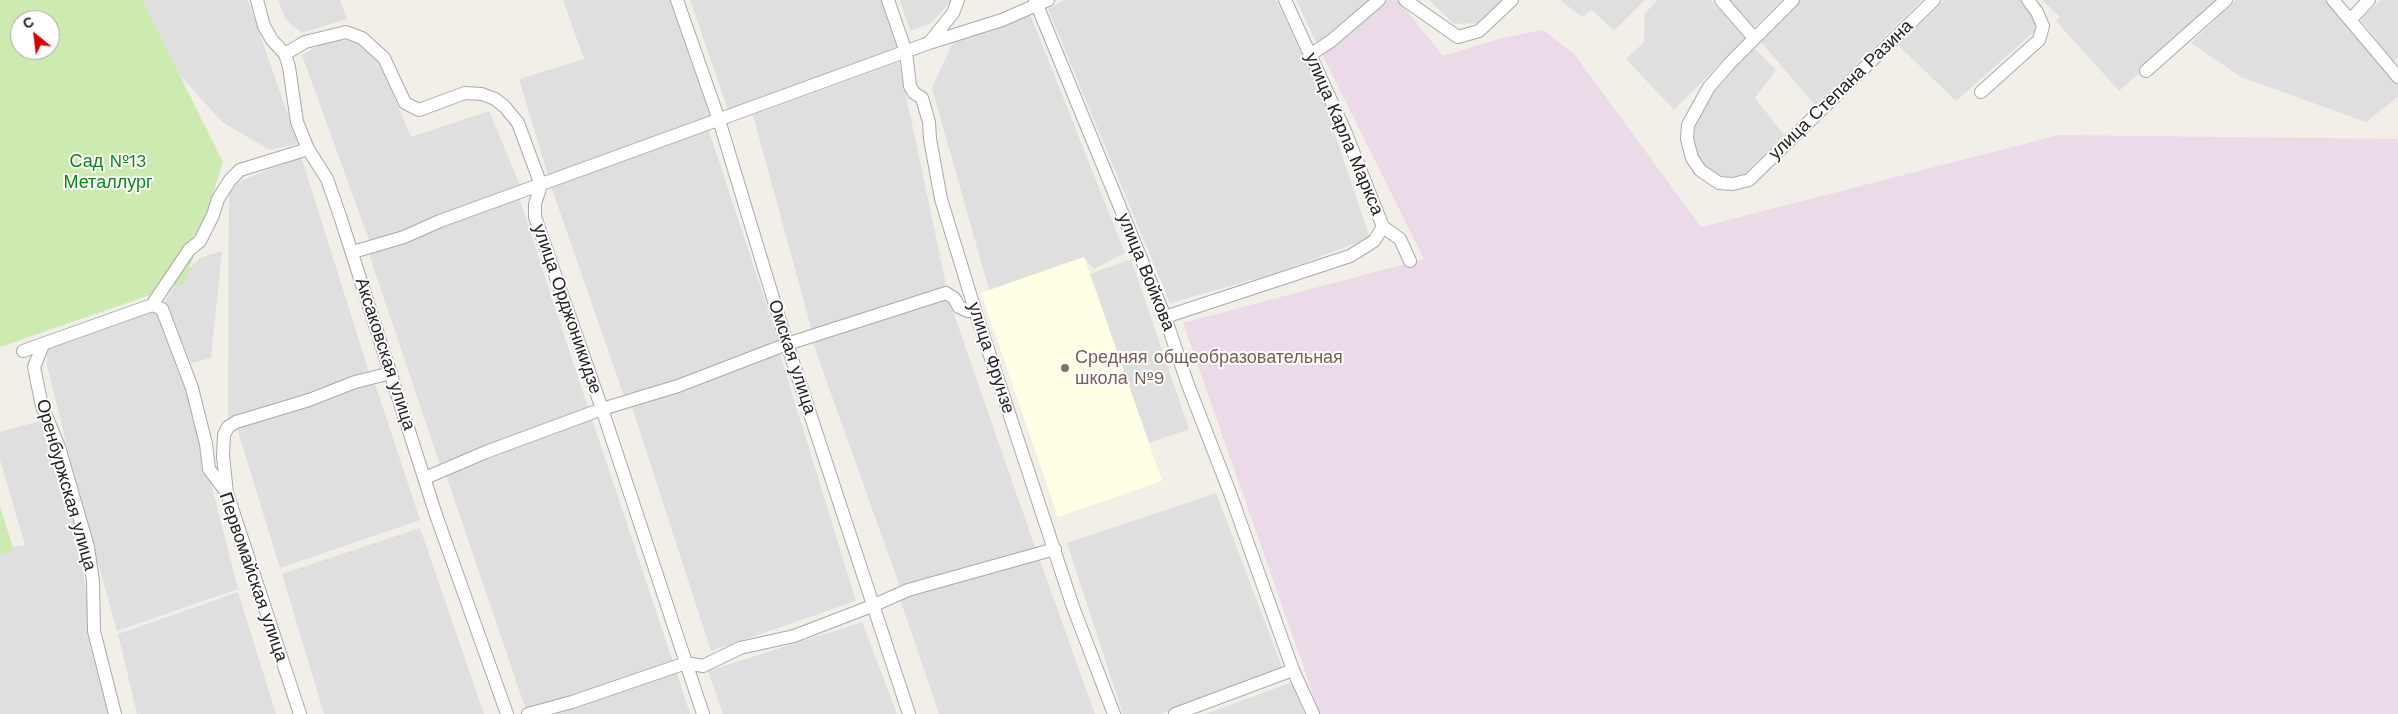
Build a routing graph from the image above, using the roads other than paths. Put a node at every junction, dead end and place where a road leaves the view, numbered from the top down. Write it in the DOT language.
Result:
graph roads {
  1 [pos="257,0"];
  2 [pos="677,0"];
  3 [pos="888,0"];
  4 [pos="958,0"];
  5 [pos="1285,0"];
  6 [pos="1379,0"];
  7 [pos="1405,0"];
  8 [pos="1512,0"];
  9 [pos="1721,0"];
  10 [pos="1793,0"];
  11 [pos="1934,0"];
  12 [pos="2028,0"];
  13 [pos="2226,0"];
  14 [pos="2333,0"];
  15 [pos="2369,0"];
  16 [pos="1040,2"];
  17 [pos="2351,19"];
  18 [pos="1754,38"];
  19 [pos="928,42"];
  20 [pos="906,52"];
  21 [pos="285,54"];
  22 [pos="1310,55"];
  23 [pos="2146,71"];
  24 [pos="2398,76"];
  25 [pos="1981,92"];
  26 [pos="719,120"];
  27 [pos="308,149"];
  28 [pos="541,185"];
  29 [pos="1384,227"];
  30 [pos="353,252"];
  31 [pos="1410,261"];
  32 [pos="152,305"];
  33 [pos="975,310"];
  34 [pos="1166,317"];
  35 [pos="787,344"];
  36 [pos="43,345"];
  37 [pos="23,351"];
  38 [pos="391,373"];
  39 [pos="602,409"];
  40 [pos="425,478"];
  41 [pos="227,493"];
  42 [pos="1055,549"];
  43 [pos="872,606"];
  44 [pos="686,663"];
  45 [pos="1293,670"];
  46 [pos="115,714"];
  47 [pos="300,714"];
  48 [pos="507,714"];
  49 [pos="528,714"];
  50 [pos="703,714"];
  51 [pos="909,714"];
  52 [pos="1114,714"];
  53 [pos="1176,714"];
  54 [pos="1313,714"];
  1 -- 21 [label="street, Аксаковская улица"];
  2 -- 26 [label="street, Омская улица"];
  3 -- 20 [label="street, улица Фрунзе"];
  4 -- 19 [label="street"];
  5 -- 22 [label="street, улица Карла Маркса"];
  6 -- 22 [label="street"];
  7 -- 8 [label="street"];
  9 -- 18 [label="street"];
  10 -- 18 [label="street"];
  11 -- 18 [label="street, улица Степана Разина"];
  12 -- 25 [label="street"];
  13 -- 23 [label="street"];
  14 -- 17 [label="street"];
  15 -- 17 [label="street"];
  16 -- 19 [label="street"];
  16 -- 34 [label="street, улица Войкова"];
  17 -- 24 [label="street"];
  19 -- 20 [label="street"];
  20 -- 26 [label="street"];
  20 -- 33 [label="street, улица Фрунзе"];
  21 -- 27 [label="street, Аксаковская улица"];
  21 -- 28 [label="street"];
  22 -- 29 [label="street, улица Карла Маркса"];
  26 -- 28 [label="street"];
  26 -- 35 [label="street, Омская улица"];
  27 -- 30 [label="street, Аксаковская улица"];
  27 -- 32 [label="street"];
  28 -- 30 [label="street"];
  28 -- 39 [label="street, улица Орджоникидзе"];
  29 -- 31 [label="street, улица Карла Маркса"];
  29 -- 34 [label="street"];
  30 -- 38 [label="street, Аксаковская улица"];
  32 -- 36 [label="street"];
  32 -- 41 [label="street, Первомайская улица"];
  33 -- 35 [label="street"];
  33 -- 42 [label="street, улица Фрунзе"];
  34 -- 45 [label="street, улица Войкова"];
  35 -- 39 [label="street"];
  35 -- 43 [label="street, Омская улица"];
  36 -- 37 [label="street"];
  36 -- 46 [label="street, Оренбуржская улица"];
  38 -- 40 [label="street, Аксаковская улица"];
  38 -- 41 [label="street"];
  39 -- 40 [label="street"];
  39 -- 44 [label="street, улица Орджоникидзе"];
  40 -- 48 [label="street, Аксаковская улица"];
  41 -- 47 [label="street, Первомайская улица"];
  42 -- 43 [label="street"];
  42 -- 52 [label="street, улица Фрунзе"];
  43 -- 44 [label="street"];
  43 -- 51 [label="street, Омская улица"];
  44 -- 49 [label="street"];
  44 -- 50 [label="street, улица Орджоникидзе"];
  45 -- 53 [label="street"];
  45 -- 54 [label="street, улица Войкова"];
}
